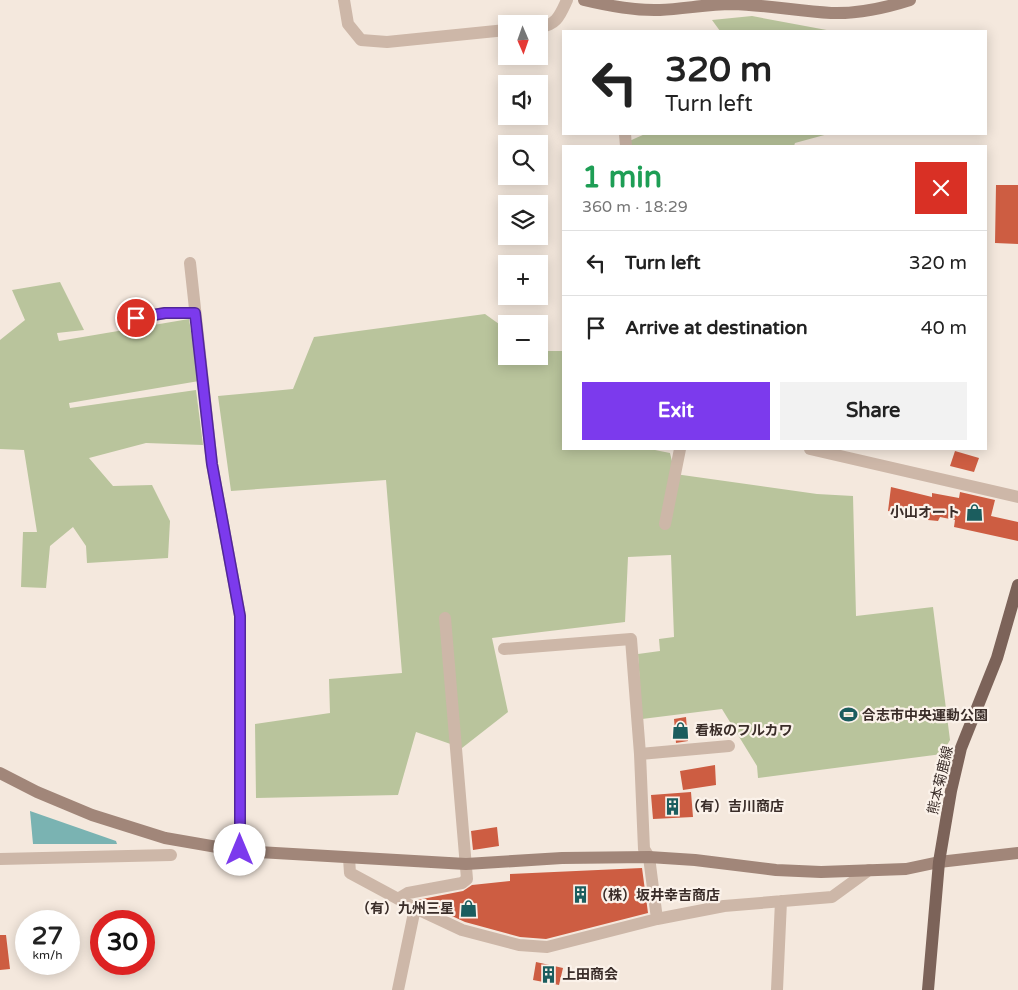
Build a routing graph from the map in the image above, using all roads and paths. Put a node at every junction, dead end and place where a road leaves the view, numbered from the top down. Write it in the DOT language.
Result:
graph roads {
  1 [pos="344,0"];
  2 [pos="567,0"];
  3 [pos="584,0"];
  4 [pos="910,0"];
  5 [pos="548,25"];
  6 [pos="498,31"];
  7 [pos="190,263"];
  8 [pos="195,313"];
  9 [pos="122,320"];
  10 [pos="680,450"];
  11 [pos="814,450"];
  12 [pos="1018,497"];
  13 [pos="665,524"];
  14 [pos="1018,585"];
  15 [pos="445,618"];
  16 [pos="504,650"];
  17 [pos="730,746"];
  18 [pos="640,754"];
  19 [pos="0,773"];
  20 [pos="240,850"];
  21 [pos="1018,853"];
  22 [pos="170,855"];
  23 [pos="648,857"];
  24 [pos="350,858"];
  25 [pos="0,859"];
  26 [pos="939,862"];
  27 [pos="466,864"];
  28 [pos="869,870"];
  29 [pos="398,899"];
  30 [pos="781,901"];
  31 [pos="415,908"];
  32 [pos="657,919"];
  33 [pos="398,990"];
  34 [pos="777,990"];
  35 [pos="928,990"];
  1 -- 6 [label="street"];
  2 -- 5 [label="street"];
  3 -- 4 [label="street"];
  7 -- 8 [label="street"];
  8 -- 9 [label="street"];
  8 -- 20 [label="street"];
  10 -- 13 [label="street"];
  11 -- 12 [label="street"];
  14 -- 26 [label="main road, 熊本菊鹿線"];
  15 -- 27 [label="street"];
  16 -- 18 [label="street"];
  17 -- 18 [label="street"];
  18 -- 23 [label="street"];
  19 -- 20 [label="street"];
  20 -- 24 [label="street"];
  21 -- 26 [label="street"];
  22 -- 25 [label="street"];
  23 -- 27 [label="street"];
  23 -- 28 [label="street"];
  23 -- 32 [label="street"];
  24 -- 27 [label="street"];
  24 -- 29 [label="street"];
  26 -- 28 [label="street"];
  26 -- 35 [label="main road, 熊本菊鹿線"];
  27 -- 29 [label="street"];
  28 -- 30 [label="street"];
  29 -- 31 [label="street"];
  30 -- 32 [label="street"];
  30 -- 34 [label="street"];
  31 -- 32 [label="street"];
  31 -- 33 [label="street"];
}
